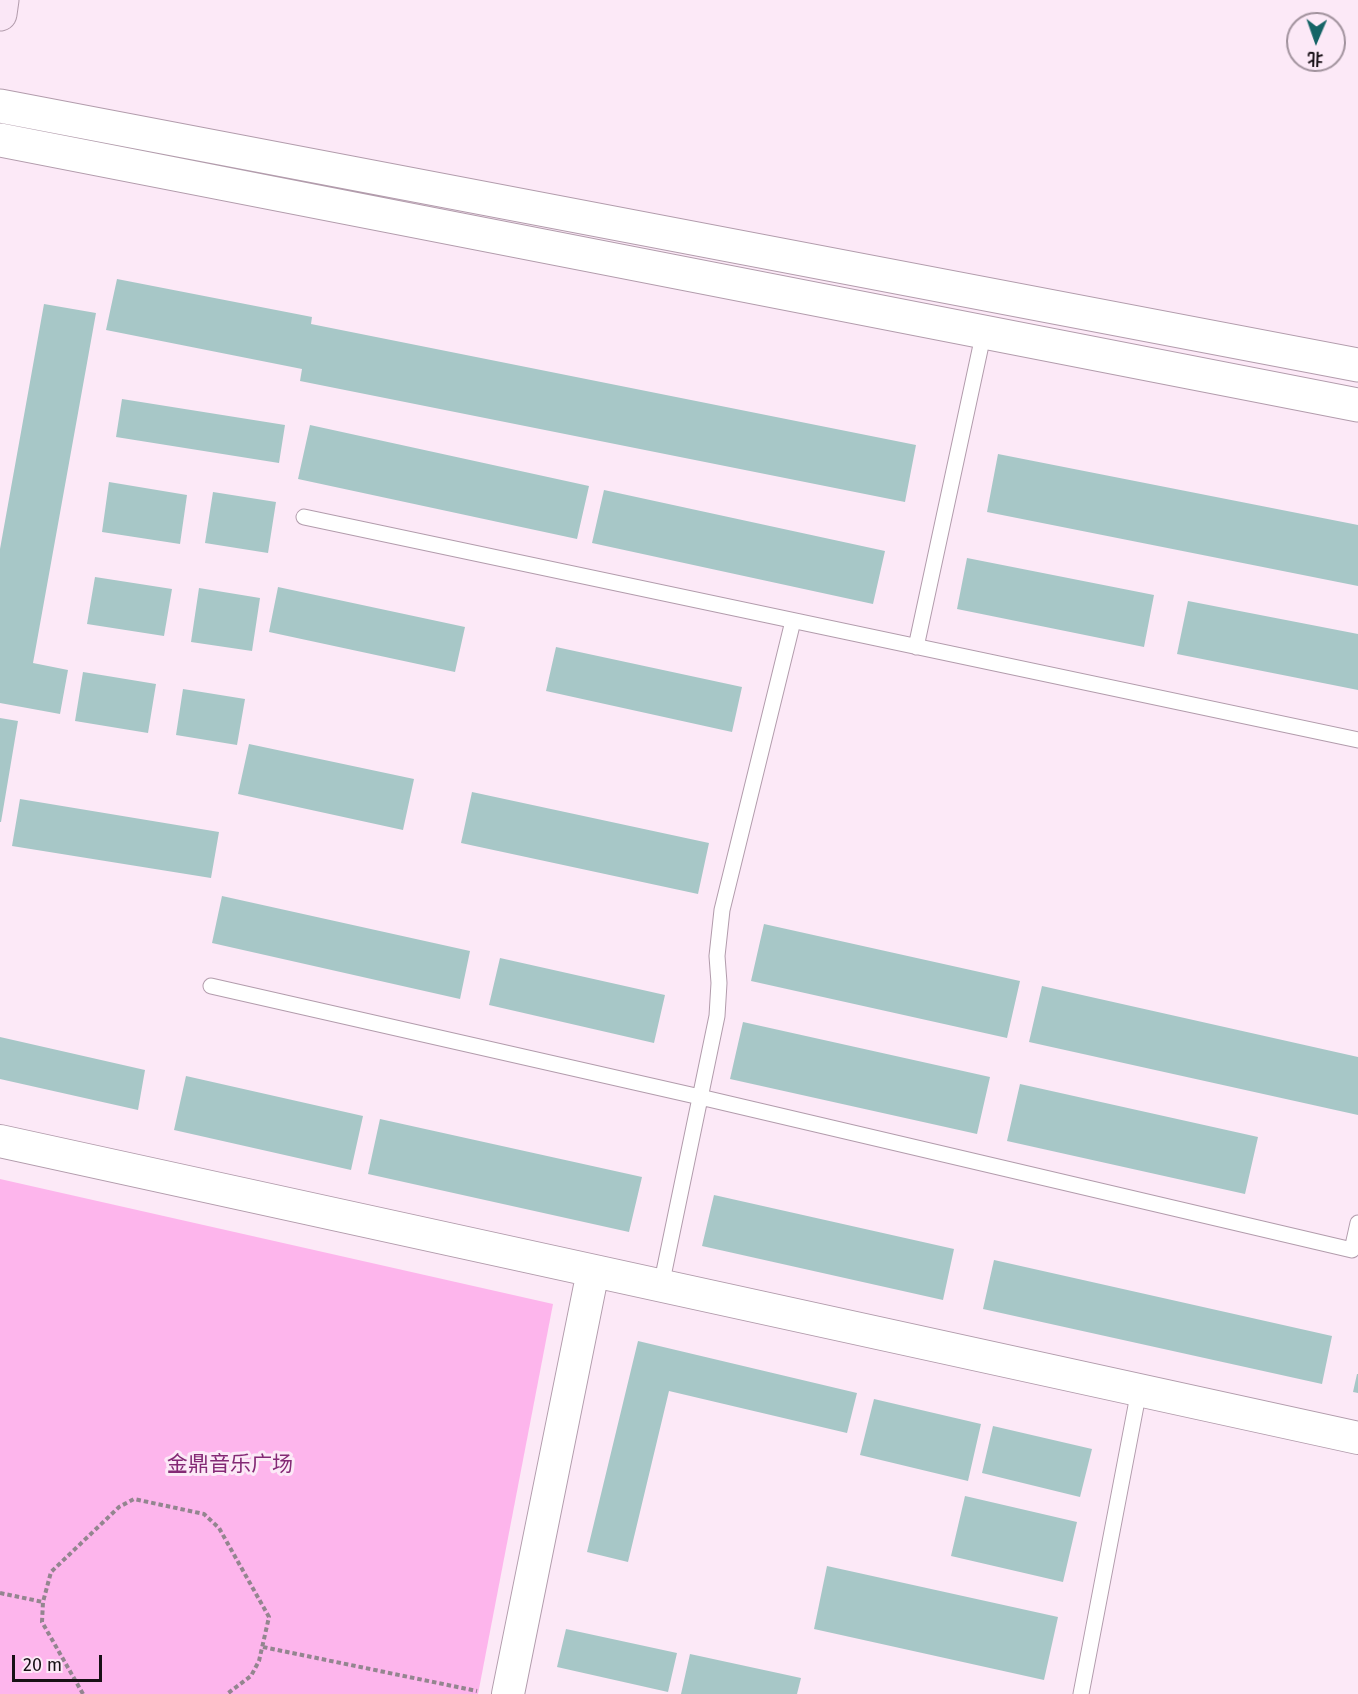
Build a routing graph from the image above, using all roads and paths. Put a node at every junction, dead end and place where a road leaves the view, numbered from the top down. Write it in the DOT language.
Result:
graph roads {
  1 [pos="2,0"];
  2 [pos="0,14"];
  3 [pos="0,106"];
  4 [pos="0,140"];
  5 [pos="984,332"];
  6 [pos="1358,365"];
  7 [pos="1358,405"];
  8 [pos="304,518"];
  9 [pos="794,621"];
  10 [pos="916,647"];
  11 [pos="1358,740"];
  12 [pos="211,986"];
  13 [pos="700,1097"];
  14 [pos="0,1141"];
  15 [pos="1358,1222"];
  16 [pos="594,1271"];
  17 [pos="661,1286"];
  18 [pos="1139,1390"];
  19 [pos="1358,1438"];
  20 [pos="0,1593"];
  21 [pos="43,1602"];
  22 [pos="263,1647"];
  23 [pos="494,1693"];
  24 [pos="83,1694"];
  25 [pos="227,1694"];
  26 [pos="1081,1694"];
  1 -- 2 [label="main road"];
  3 -- 6 [label="street"];
  4 -- 5 [label="street"];
  5 -- 7 [label="street"];
  5 -- 10 [label="lane"];
  8 -- 9 [label="lane"];
  9 -- 10 [label="lane"];
  9 -- 13 [label="lane"];
  10 -- 11 [label="lane"];
  12 -- 13 [label="lane"];
  13 -- 15 [label="lane"];
  13 -- 17 [label="lane"];
  14 -- 16 [label="street"];
  16 -- 17 [label="street"];
  16 -- 23 [label="street"];
  17 -- 18 [label="street"];
  18 -- 19 [label="street"];
  18 -- 26 [label="lane"];
  20 -- 21 [label="path"];
  21 -- 22 [label="path"];
  21 -- 24 [label="path"];
  22 -- 23 [label="path"];
  22 -- 25 [label="path"];
}
